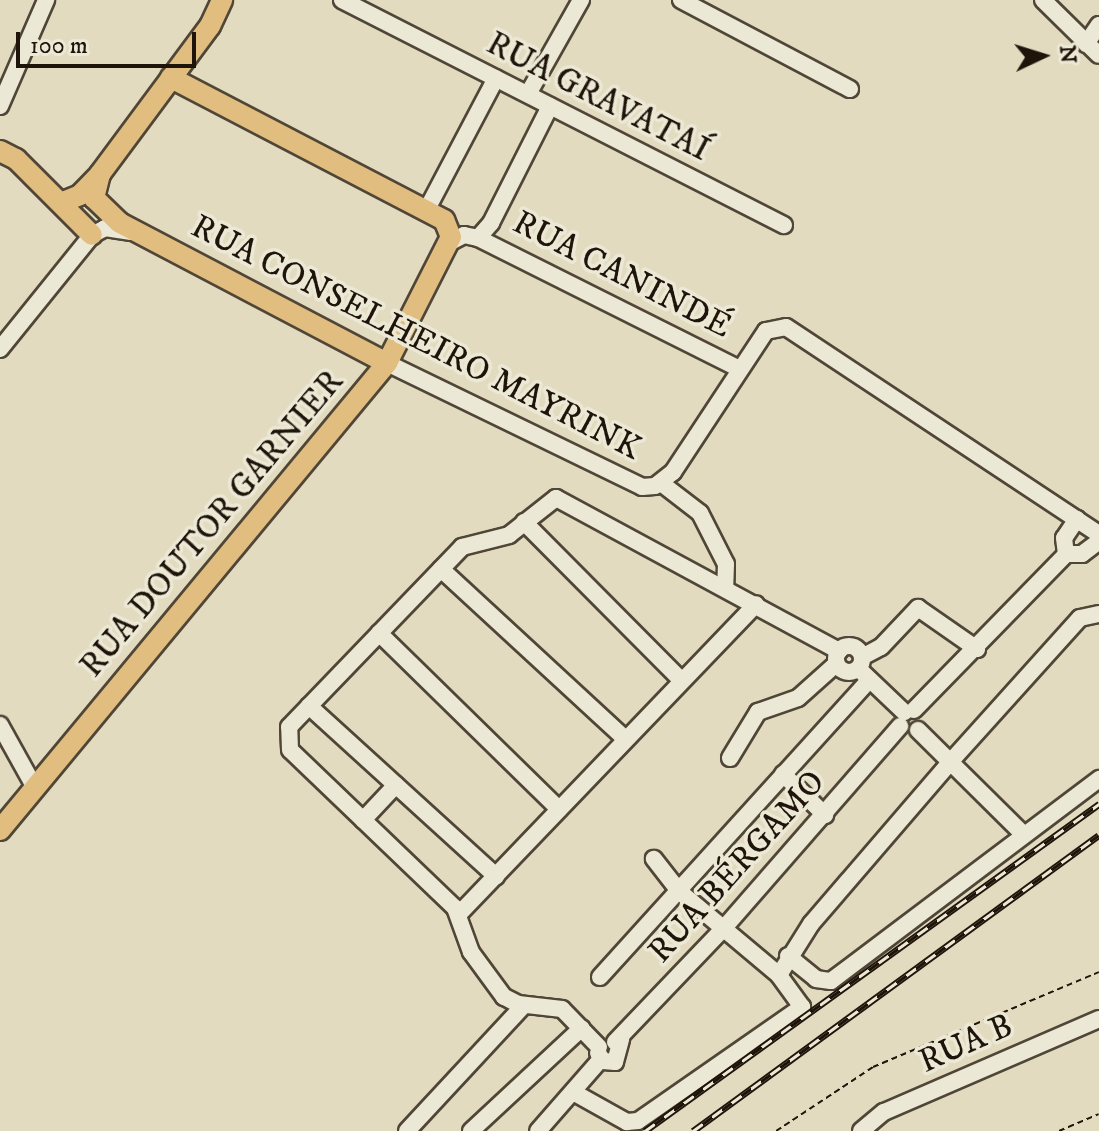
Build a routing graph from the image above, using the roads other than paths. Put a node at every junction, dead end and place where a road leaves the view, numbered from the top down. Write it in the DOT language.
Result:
graph roads {
  1 [pos="46,0"];
  2 [pos="222,0"];
  3 [pos="342,0"];
  4 [pos="581,0"];
  5 [pos="681,0"];
  6 [pos="1043,0"];
  7 [pos="1099,25"];
  8 [pos="1093,50"];
  9 [pos="171,78"];
  10 [pos="496,78"];
  11 [pos="850,89"];
  12 [pos="528,94"];
  13 [pos="0,106"];
  14 [pos="550,106"];
  15 [pos="0,151"];
  16 [pos="100,174"];
  17 [pos="63,202"];
  18 [pos="435,215"];
  19 [pos="784,225"];
  20 [pos="92,235"];
  21 [pos="147,238"];
  22 [pos="485,242"];
  23 [pos="449,243"];
  24 [pos="0,349"];
  25 [pos="387,363"];
  26 [pos="738,368"];
  27 [pos="661,483"];
  28 [pos="1077,519"];
  29 [pos="524,522"];
  30 [pos="1099,534"];
  31 [pos="1099,541"];
  32 [pos="1066,554"];
  33 [pos="441,569"];
  34 [pos="725,587"];
  35 [pos="756,604"];
  36 [pos="1099,614"];
  37 [pos="379,633"];
  38 [pos="977,649"];
  39 [pos="837,657"];
  40 [pos="863,669"];
  41 [pos="681,680"];
  42 [pos="309,706"];
  43 [pos="910,720"];
  44 [pos="0,725"];
  45 [pos="625,739"];
  46 [pos="730,758"];
  47 [pos="952,760"];
  48 [pos="783,774"];
  49 [pos="1099,779"];
  50 [pos="396,785"];
  51 [pos="35,788"];
  52 [pos="559,809"];
  53 [pos="825,815"];
  54 [pos="363,820"];
  55 [pos="0,830"];
  56 [pos="1023,834"];
  57 [pos="654,859"];
  58 [pos="496,876"];
  59 [pos="679,891"];
  60 [pos="459,914"];
  61 [pos="724,928"];
  62 [pos="788,956"];
  63 [pos="779,975"];
  64 [pos="600,977"];
  65 [pos="524,1005"];
  66 [pos="1099,1019"];
  67 [pos="582,1028"];
  68 [pos="606,1049"];
  69 [pos="573,1092"];
  70 [pos="407,1131"];
  71 [pos="471,1131"];
  72 [pos="538,1131"];
  73 [pos="861,1131"];
  1 -- 13 [label="street"];
  2 -- 9 [label="main road"];
  3 -- 10 [label="street, RUA GRAVATAÍ"];
  4 -- 12 [label="street"];
  5 -- 11 [label="street"];
  6 -- 8 [label="street"];
  7 -- 8 [label="street"];
  9 -- 16 [label="main road"];
  9 -- 18 [label="main road"];
  10 -- 12 [label="street, RUA GRAVATAÍ"];
  10 -- 18 [label="street"];
  12 -- 14 [label="street, RUA GRAVATAÍ"];
  14 -- 19 [label="street, RUA GRAVATAÍ"];
  14 -- 22 [label="street"];
  15 -- 17 [label="main road"];
  16 -- 17 [label="main road"];
  16 -- 21 [label="main road"];
  17 -- 20 [label="main road"];
  18 -- 23 [label="main road"];
  20 -- 21 [label="street, RUA CONSELHEIRO MAYRINK"];
  20 -- 24 [label="street"];
  21 -- 25 [label="main road, RUA CONSELHEIRO MAYRINK"];
  22 -- 23 [label="street"];
  22 -- 26 [label="street, RUA CANINDÉ"];
  23 -- 25 [label="main road, RUA DOUTOR GARNIER"];
  25 -- 27 [label="street, RUA CONSELHEIRO MAYRINK"];
  25 -- 51 [label="main road, RUA DOUTOR GARNIER"];
  26 -- 27 [label="street, RUA CONSELHEIRO MAYRINK"];
  26 -- 28 [label="street, RUA CONSELHEIRO MAYRINK"];
  27 -- 34 [label="street"];
  28 -- 30 [label="street, RUA CONSELHEIRO MAYRINK"];
  28 -- 32 [label="street, RUA BÉRGAMO"];
  29 -- 33 [label="street"];
  29 -- 34 [label="street"];
  29 -- 41 [label="street"];
  31 -- 32 [label="street, RUA BÉRGAMO"];
  32 -- 38 [label="street, RUA BÉRGAMO"];
  33 -- 37 [label="street"];
  33 -- 45 [label="street"];
  34 -- 35 [label="street"];
  35 -- 39 [label="street"];
  35 -- 41 [label="street"];
  36 -- 47 [label="street"];
  37 -- 42 [label="street"];
  37 -- 52 [label="street"];
  38 -- 40 [label="street, RUA BÉRGAMO"];
  38 -- 43 [label="street, RUA BÉRGAMO"];
  39 -- 40 [label="street"];
  39 -- 46 [label="street"];
  40 -- 43 [label="street"];
  40 -- 48 [label="street, RUA BÉRGAMO"];
  41 -- 45 [label="street"];
  42 -- 50 [label="street"];
  42 -- 54 [label="street"];
  43 -- 47 [label="street"];
  43 -- 53 [label="street, RUA BÉRGAMO"];
  44 -- 51 [label="street"];
  45 -- 52 [label="street"];
  47 -- 56 [label="street"];
  47 -- 62 [label="street"];
  48 -- 53 [label="street"];
  48 -- 59 [label="street, RUA BÉRGAMO"];
  49 -- 56 [label="street"];
  50 -- 54 [label="street"];
  50 -- 58 [label="street"];
  51 -- 55 [label="main road, RUA DOUTOR GARNIER"];
  52 -- 58 [label="street"];
  53 -- 61 [label="street, RUA BÉRGAMO"];
  54 -- 60 [label="street"];
  56 -- 62 [label="street"];
  57 -- 59 [label="street"];
  58 -- 60 [label="street"];
  59 -- 61 [label="street"];
  59 -- 64 [label="street, RUA BÉRGAMO"];
  60 -- 65 [label="street"];
  61 -- 63 [label="street"];
  61 -- 68 [label="street, RUA BÉRGAMO"];
  62 -- 63 [label="street"];
  63 -- 69 [label="street"];
  65 -- 67 [label="street"];
  65 -- 70 [label="street"];
  66 -- 73 [label="street, RUA B"];
  67 -- 68 [label="street"];
  67 -- 71 [label="street"];
  68 -- 69 [label="street, RUA BÉRGAMO"];
  69 -- 72 [label="street, RUA BÉRGAMO"];
}
